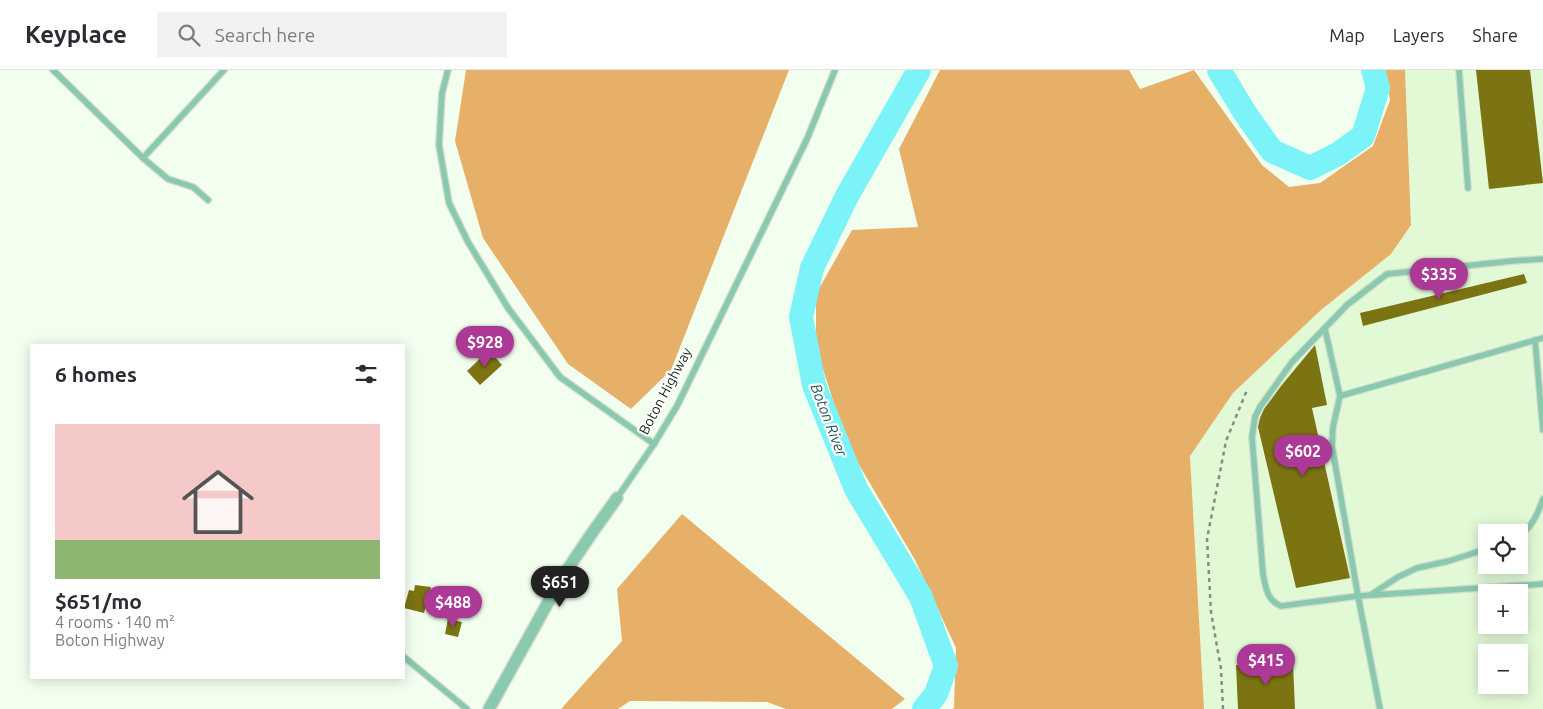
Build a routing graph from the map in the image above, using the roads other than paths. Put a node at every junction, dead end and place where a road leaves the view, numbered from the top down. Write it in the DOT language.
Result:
graph roads {
  1 [pos="53,70"];
  2 [pos="225,70"];
  3 [pos="448,70"];
  4 [pos="835,70"];
  5 [pos="1459,70"];
  6 [pos="144,158"];
  7 [pos="1468,188"];
  8 [pos="208,200"];
  9 [pos="1543,260"];
  10 [pos="1324,329"];
  11 [pos="1543,338"];
  12 [pos="1535,340"];
  13 [pos="1340,396"];
  14 [pos="1543,430"];
  15 [pos="654,444"];
  16 [pos="617,498"];
  17 [pos="1543,499"];
  18 [pos="1528,528"];
  19 [pos="1478,552"];
  20 [pos="1543,584"];
  21 [pos="1358,596"];
  22 [pos="1370,596"];
  23 [pos="405,659"];
  24 [pos="467,709"];
  25 [pos="489,709"];
  26 [pos="1380,709"];
  1 -- 6 [label="lane"];
  2 -- 6 [label="lane"];
  3 -- 15 [label="lane"];
  4 -- 15 [label="lane, Boton Highway"];
  5 -- 7 [label="lane"];
  6 -- 8 [label="lane"];
  9 -- 10 [label="lane"];
  10 -- 13 [label="lane"];
  10 -- 21 [label="lane"];
  11 -- 12 [label="lane"];
  12 -- 13 [label="lane"];
  12 -- 14 [label="lane"];
  13 -- 21 [label="lane"];
  15 -- 16 [label="lane, Boton Highway"];
  16 -- 25 [label="street, Boton Highway"];
  17 -- 18 [label="lane"];
  19 -- 22 [label="lane"];
  20 -- 22 [label="lane"];
  21 -- 22 [label="lane"];
  21 -- 26 [label="lane"];
  23 -- 24 [label="lane"];
}
